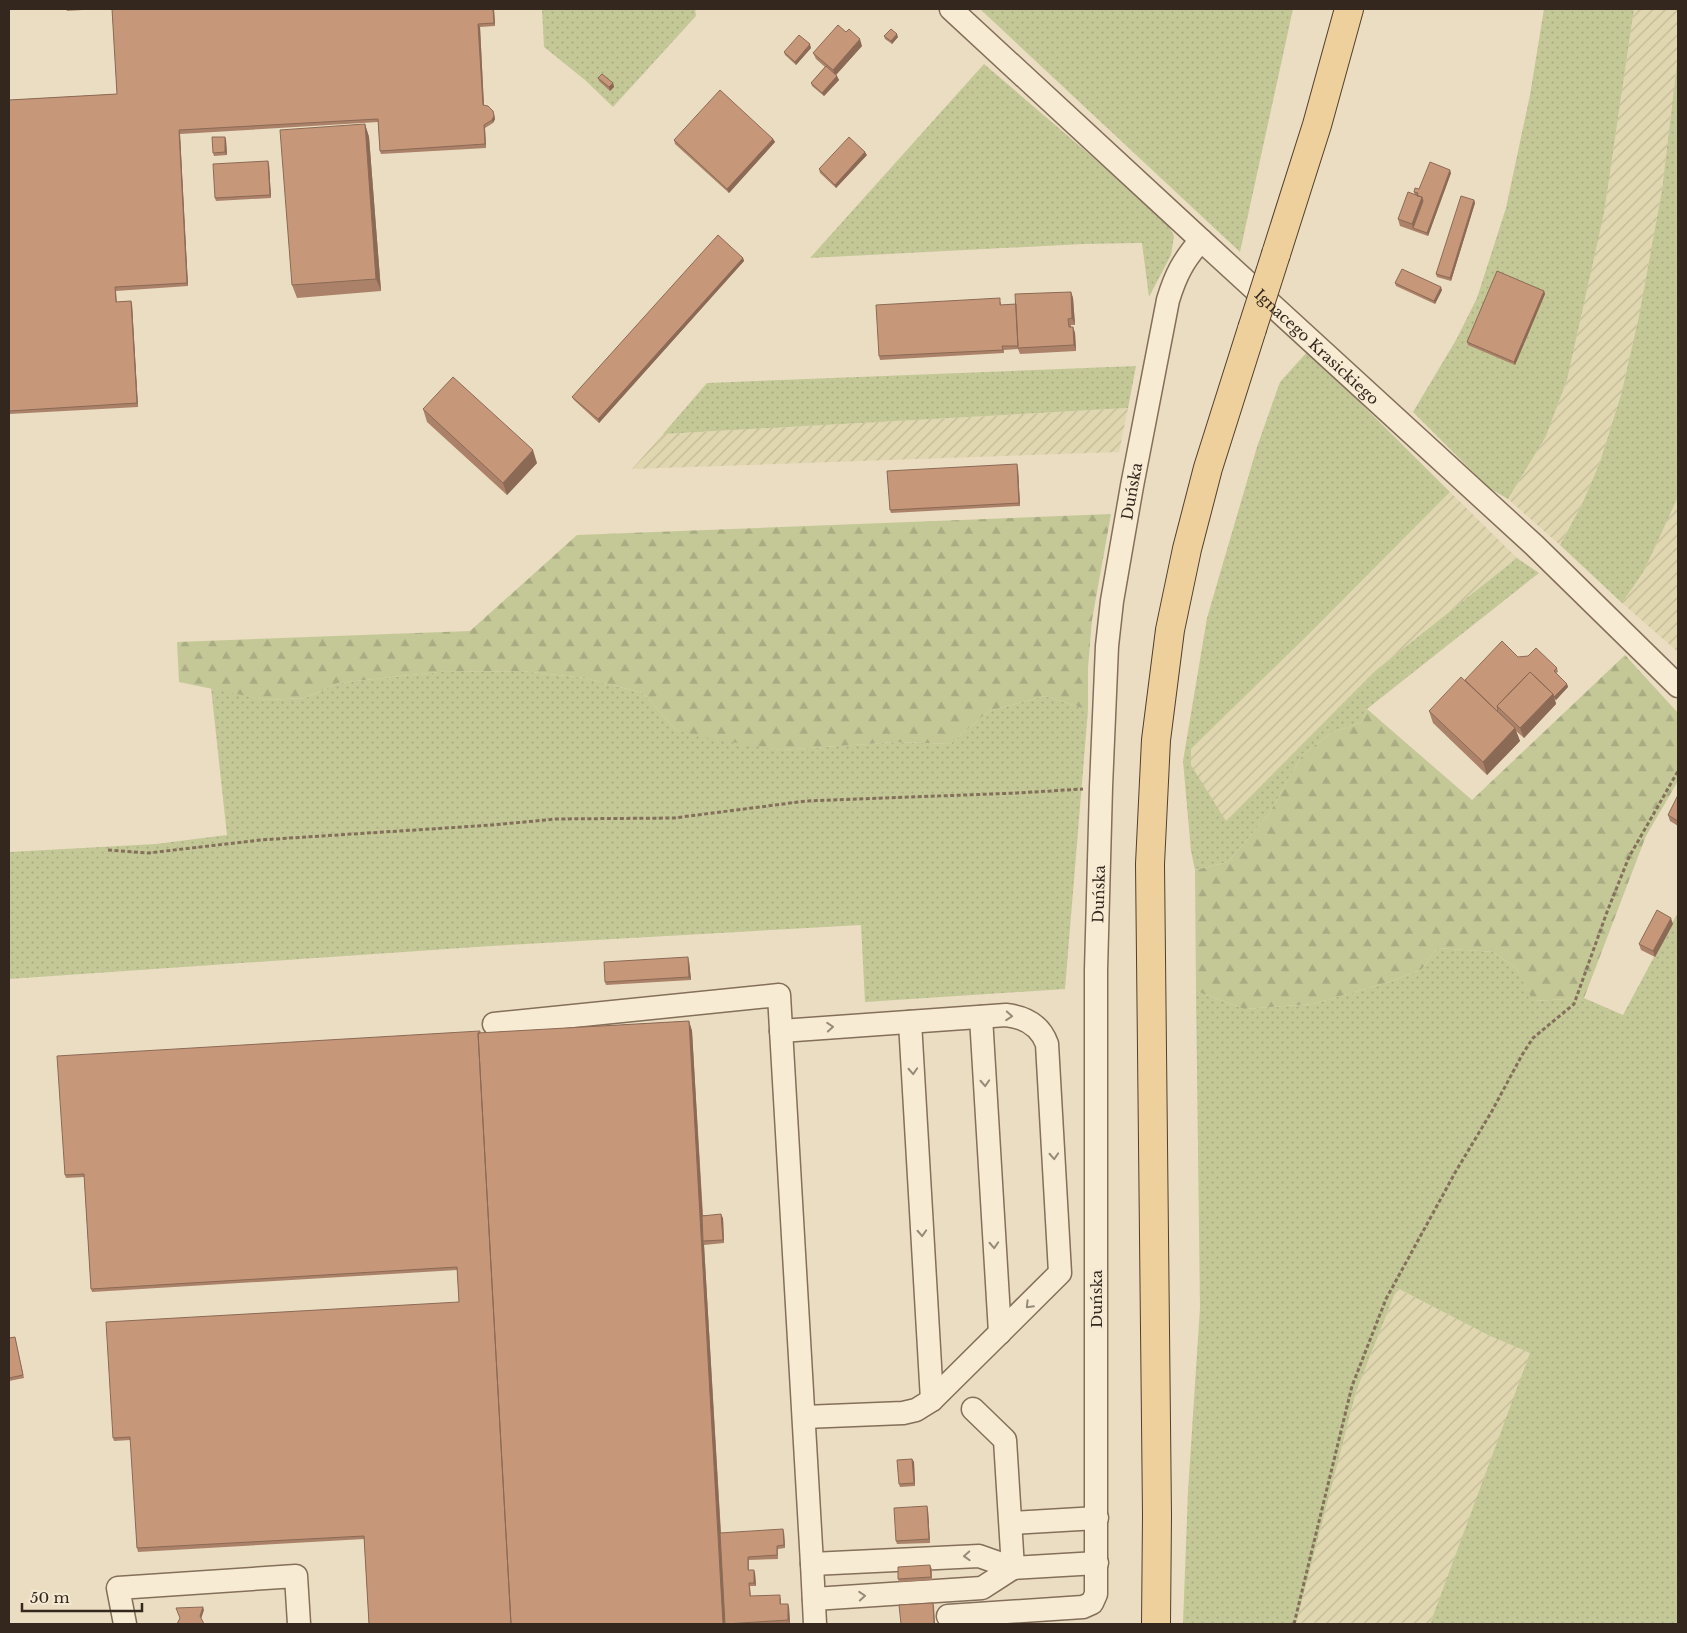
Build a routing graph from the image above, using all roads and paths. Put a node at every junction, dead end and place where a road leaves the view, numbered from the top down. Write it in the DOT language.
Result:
graph roads {
  1 [pos="951,9"];
  2 [pos="1349,9"];
  3 [pos="1200,240"];
  4 [pos="1678,686"];
  5 [pos="1678,771"];
  6 [pos="1101,788"];
  7 [pos="108,850"];
  8 [pos="981,1017"];
  9 [pos="910,1022"];
  10 [pos="494,1024"];
  11 [pos="781,1031"];
  12 [pos="1000,1333"];
  13 [pos="932,1400"];
  14 [pos="973,1409"];
  15 [pos="804,1417"];
  16 [pos="1097,1518"];
  17 [pos="1011,1523"];
  18 [pos="812,1564"];
  19 [pos="1097,1564"];
  20 [pos="1013,1568"];
  21 [pos="814,1599"];
  22 [pos="948,1616"];
  23 [pos="125,1624"];
  24 [pos="299,1624"];
  25 [pos="815,1624"];
  26 [pos="1156,1624"];
  27 [pos="1294,1624"];
  1 -- 3 [label="street, Ignacego Krasickiego"];
  2 -- 26 [label="main road, bridge"];
  3 -- 4 [label="street, Ignacego Krasickiego"];
  3 -- 6 [label="street, Duńska"];
  5 -- 27 [label="path"];
  6 -- 7 [label="path"];
  6 -- 16 [label="street, Duńska"];
  8 -- 9 [label="street"];
  8 -- 12 [label="street, one-way"];
  8 -- 12 [label="street, one-way"];
  11 -- 9 [label="street, one-way"];
  9 -- 13 [label="street, one-way"];
  10 -- 11 [label="street"];
  11 -- 15 [label="street"];
  12 -- 13 [label="street"];
  13 -- 15 [label="street"];
  14 -- 17 [label="street"];
  15 -- 18 [label="street"];
  16 -- 17 [label="street"];
  16 -- 19 [label="street, Duńska"];
  17 -- 20 [label="street"];
  20 -- 18 [label="street, one-way"];
  18 -- 21 [label="street"];
  19 -- 20 [label="street"];
  19 -- 22 [label="street, Duńska"];
  21 -- 20 [label="street, one-way"];
  21 -- 25 [label="street"];
  23 -- 24 [label="street"];
}
